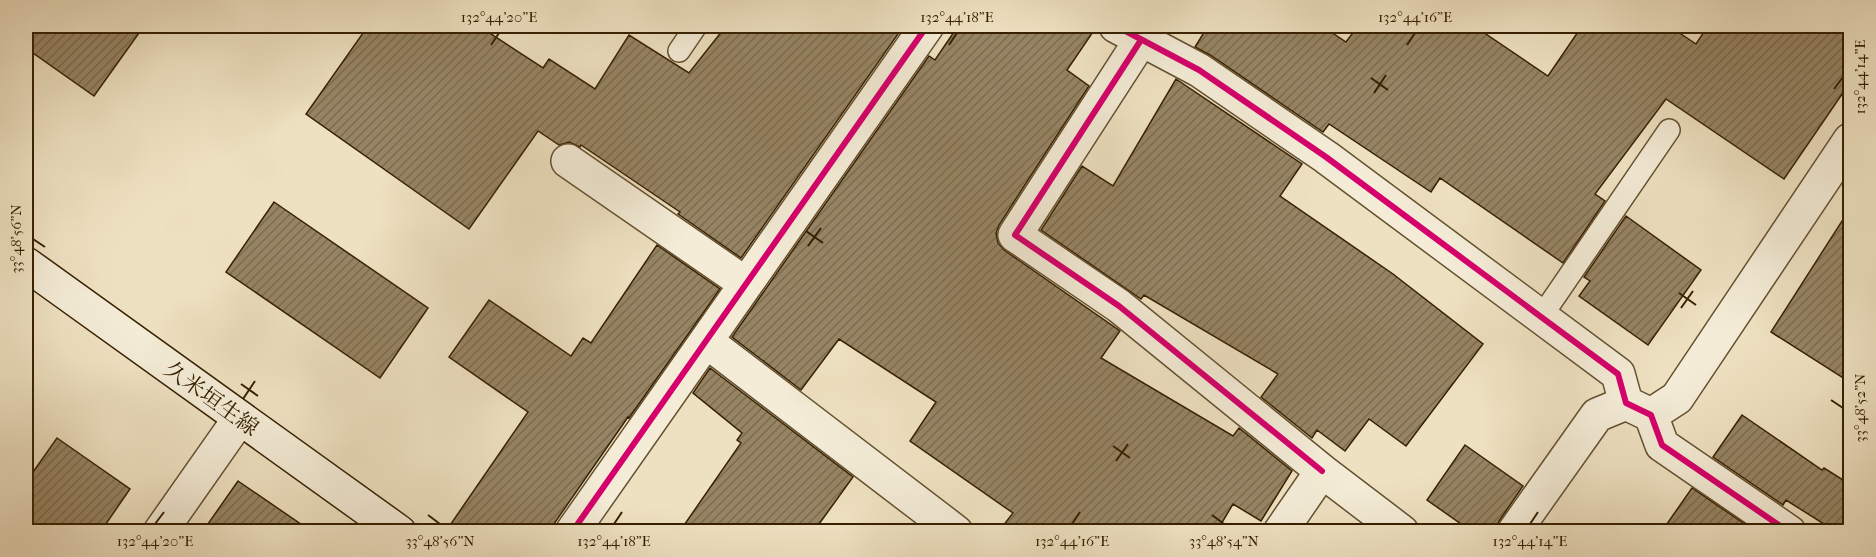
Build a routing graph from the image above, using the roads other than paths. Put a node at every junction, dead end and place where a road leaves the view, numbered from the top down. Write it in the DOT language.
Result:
graph roads {
  1 [pos="696,26"];
  2 [pos="927,26"];
  3 [pos="1128,33"];
  4 [pos="679,51"];
  5 [pos="1669,130"];
  6 [pos="1851,140"];
  7 [pos="568,161"];
  8 [pos="26,264"];
  9 [pos="746,284"];
  10 [pos="1541,317"];
  11 [pos="706,341"];
  12 [pos="1638,409"];
  13 [pos="240,418"];
  14 [pos="1322,471"];
  15 [pos="160,531"];
  16 [pos="399,531"];
  17 [pos="572,531"];
  18 [pos="956,531"];
  19 [pos="1280,531"];
  20 [pos="1402,531"];
  21 [pos="1514,531"];
  22 [pos="1789,531"];
  1 -- 4 [label="lane"];
  2 -- 9 [label="street"];
  3 -- 10 [label="street"];
  3 -- 14 [label="street"];
  5 -- 10 [label="lane"];
  6 -- 12 [label="street"];
  7 -- 9 [label="street"];
  8 -- 13 [label="street, 久米垣生線"];
  9 -- 11 [label="street"];
  10 -- 12 [label="street"];
  11 -- 17 [label="street"];
  11 -- 18 [label="street"];
  12 -- 21 [label="street"];
  12 -- 22 [label="street"];
  13 -- 15 [label="street"];
  13 -- 16 [label="street, 久米垣生線"];
  14 -- 19 [label="street"];
  14 -- 20 [label="street"];
}
